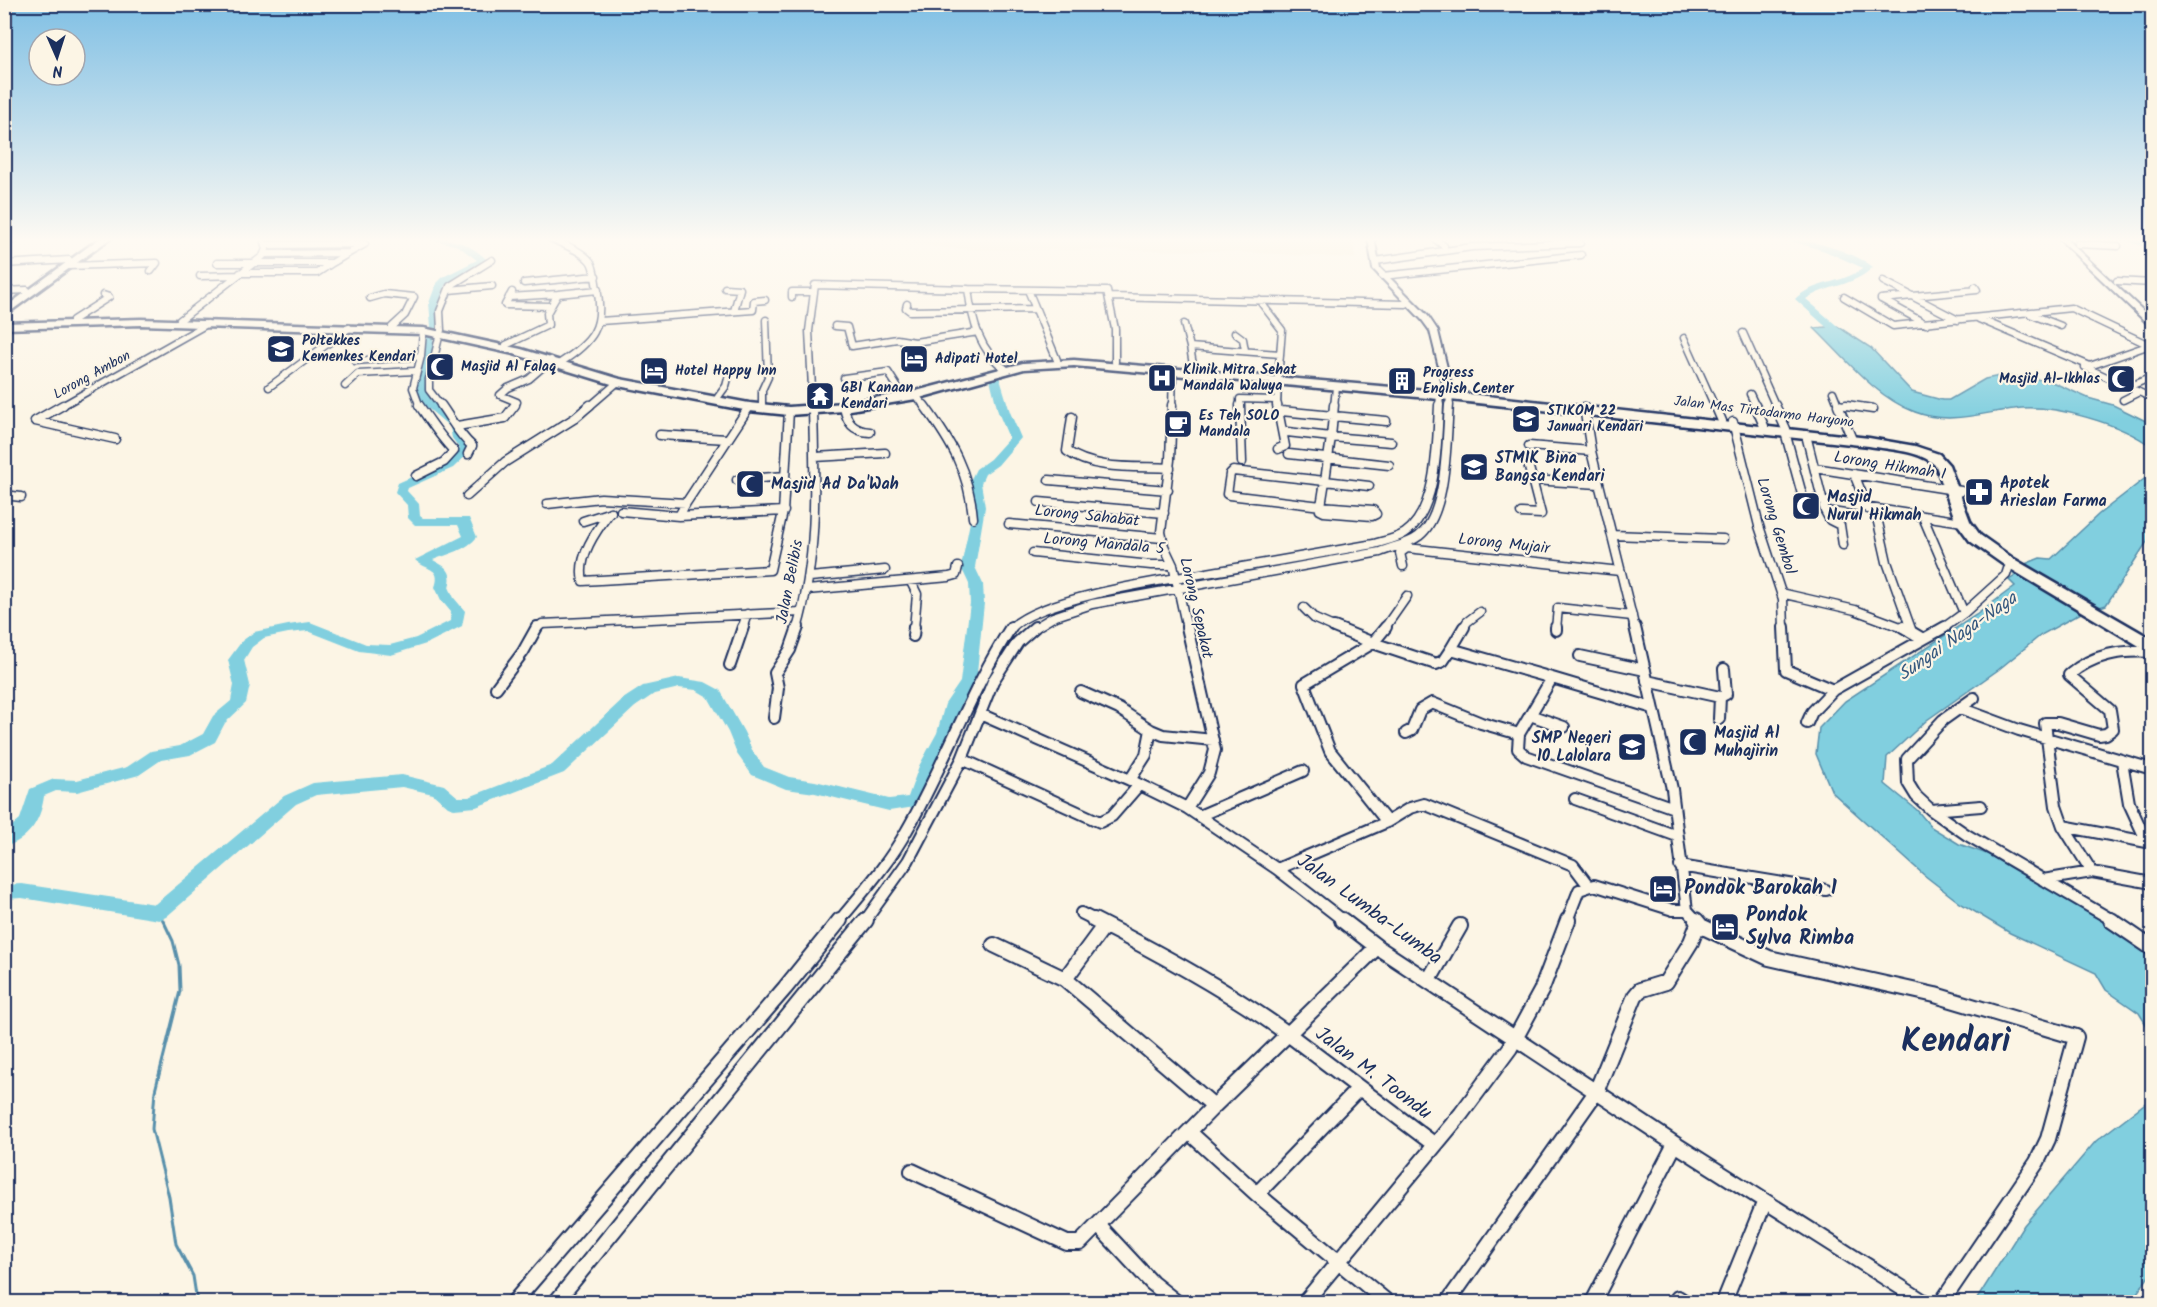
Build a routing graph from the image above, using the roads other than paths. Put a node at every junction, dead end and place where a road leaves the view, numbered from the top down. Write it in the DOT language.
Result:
graph roads {
  1 [pos="23,299"];
  2 [pos="106,299"];
  3 [pos="207,299"];
  4 [pos="413,299"];
  5 [pos="443,299"];
  6 [pos="508,299"];
  7 [pos="555,299"];
  8 [pos="600,299"];
  9 [pos="737,299"];
  10 [pos="813,299"];
  11 [pos="969,299"];
  12 [pos="1032,299"];
  13 [pos="1110,299"];
  14 [pos="1209,299"];
  15 [pos="1401,299"];
  16 [pos="1406,299"];
  17 [pos="1847,299"];
  18 [pos="1881,299"];
  19 [pos="1918,299"];
  20 [pos="2127,299"];
  21 [pos="2137,299"];
  22 [pos="765,300"];
  23 [pos="1259,300"];
  24 [pos="2131,303"];
  25 [pos="907,304"];
  26 [pos="1406,304"];
  27 [pos="2142,304"];
  28 [pos="551,306"];
  29 [pos="1036,309"];
  30 [pos="970,310"];
  31 [pos="734,311"];
  32 [pos="2029,313"];
  33 [pos="4,314"];
  34 [pos="2152,314"];
  35 [pos="1978,319"];
  36 [pos="73,320"];
  37 [pos="180,320"];
  38 [pos="1958,320"];
  39 [pos="125,321"];
  40 [pos="600,321"];
  41 [pos="766,321"];
  42 [pos="2152,323"];
  43 [pos="4,324"];
  44 [pos="207,324"];
  45 [pos="1184,324"];
  46 [pos="1926,324"];
  47 [pos="309,326"];
  48 [pos="835,326"];
  49 [pos="2061,326"];
  50 [pos="392,327"];
  51 [pos="349,328"];
  52 [pos="434,331"];
  53 [pos="978,332"];
  54 [pos="1235,333"];
  55 [pos="1743,333"];
  56 [pos="456,335"];
  57 [pos="1433,337"];
  58 [pos="1684,338"];
  59 [pos="506,345"];
  60 [pos="2151,345"];
  61 [pos="1190,347"];
  62 [pos="1245,350"];
  63 [pos="1280,354"];
  64 [pos="421,356"];
  65 [pos="1057,360"];
  66 [pos="558,361"];
  67 [pos="355,362"];
  68 [pos="1116,362"];
  69 [pos="1141,366"];
  70 [pos="2090,366"];
  71 [pos="1005,369"];
  72 [pos="1194,370"];
  73 [pos="415,371"];
  74 [pos="1173,371"];
  75 [pos="729,375"];
  76 [pos="2152,377"];
  77 [pos="844,378"];
  78 [pos="1284,381"];
  79 [pos="618,382"];
  80 [pos="345,386"];
  81 [pos="269,387"];
  82 [pos="1336,387"];
  83 [pos="2128,387"];
  84 [pos="1833,392"];
  85 [pos="2139,392"];
  86 [pos="902,394"];
  87 [pos="1445,394"];
  88 [pos="1750,394"];
  89 [pos="916,395"];
  90 [pos="718,397"];
  91 [pos="2152,398"];
  92 [pos="1276,400"];
  93 [pos="2123,400"];
  94 [pos="864,402"];
  95 [pos="1838,404"];
  96 [pos="756,406"];
  97 [pos="844,407"];
  98 [pos="813,409"];
  99 [pos="1585,409"];
  100 [pos="1873,409"];
  101 [pos="789,411"];
  102 [pos="1281,411"];
  103 [pos="1332,416"];
  104 [pos="1072,417"];
  105 [pos="1386,421"];
  106 [pos="1730,423"];
  107 [pos="458,426"];
  108 [pos="1764,426"];
  109 [pos="1785,430"];
  110 [pos="870,432"];
  111 [pos="1287,432"];
  112 [pos="660,435"];
  113 [pos="1806,435"];
  114 [pos="1331,437"];
  115 [pos="1851,437"];
  116 [pos="115,439"];
  117 [pos="727,439"];
  118 [pos="1391,442"];
  119 [pos="1529,446"];
  120 [pos="1278,448"];
  121 [pos="1591,452"];
  122 [pos="885,453"];
  123 [pos="468,454"];
  124 [pos="1288,454"];
  125 [pos="815,457"];
  126 [pos="1329,458"];
  127 [pos="1527,460"];
  128 [pos="1242,462"];
  129 [pos="1389,465"];
  130 [pos="1170,468"];
  131 [pos="1815,468"];
  132 [pos="1854,474"];
  133 [pos="416,476"];
  134 [pos="785,476"];
  135 [pos="737,480"];
  136 [pos="1048,480"];
  137 [pos="1532,480"];
  138 [pos="1325,481"];
  139 [pos="1599,484"];
  140 [pos="1369,486"];
  141 [pos="1167,490"];
  142 [pos="1956,490"];
  143 [pos="4,495"];
  144 [pos="467,496"];
  145 [pos="21,497"];
  146 [pos="629,500"];
  147 [pos="1822,501"];
  148 [pos="1039,502"];
  149 [pos="686,503"];
  150 [pos="548,504"];
  151 [pos="1322,506"];
  152 [pos="1871,509"];
  153 [pos="784,510"];
  154 [pos="621,511"];
  155 [pos="610,512"];
  156 [pos="1164,513"];
  157 [pos="1521,513"];
  158 [pos="679,516"];
  159 [pos="1923,517"];
  160 [pos="973,518"];
  161 [pos="583,521"];
  162 [pos="1963,522"];
  163 [pos="1009,524"];
  164 [pos="1612,535"];
  165 [pos="1162,538"];
  166 [pos="1723,539"];
  167 [pos="1843,544"];
  168 [pos="1033,553"];
  169 [pos="2011,563"];
  170 [pos="1173,565"];
  171 [pos="1404,566"];
  172 [pos="958,567"];
  173 [pos="885,570"];
  174 [pos="1620,571"];
  175 [pos="810,577"];
  176 [pos="911,582"];
  177 [pos="1177,582"];
  178 [pos="807,590"];
  179 [pos="1781,593"];
  180 [pos="1407,596"];
  181 [pos="1557,597"];
  182 [pos="1304,608"];
  183 [pos="1558,608"];
  184 [pos="2100,611"];
  185 [pos="801,612"];
  186 [pos="1480,612"];
  187 [pos="1964,613"];
  188 [pos="747,614"];
  189 [pos="1632,616"];
  190 [pos="1911,629"];
  191 [pos="1556,630"];
  192 [pos="913,636"];
  193 [pos="2152,638"];
  194 [pos="1923,639"];
  195 [pos="1373,643"];
  196 [pos="2152,646"];
  197 [pos="1451,649"];
  198 [pos="2152,652"];
  199 [pos="1580,656"];
  200 [pos="730,665"];
  201 [pos="1724,669"];
  202 [pos="1646,675"];
  203 [pos="1552,678"];
  204 [pos="496,688"];
  205 [pos="1833,690"];
  206 [pos="1081,692"];
  207 [pos="1720,697"];
  208 [pos="1974,698"];
  209 [pos="1653,708"];
  210 [pos="1960,708"];
  211 [pos="980,714"];
  212 [pos="1530,716"];
  213 [pos="774,718"];
  214 [pos="1719,719"];
  215 [pos="1808,723"];
  216 [pos="1564,727"];
  217 [pos="1151,730"];
  218 [pos="1406,733"];
  219 [pos="1519,734"];
  220 [pos="2046,738"];
  221 [pos="1213,740"];
  222 [pos="962,759"];
  223 [pos="2122,761"];
  224 [pos="2152,769"];
  225 [pos="1303,771"];
  226 [pos="1135,782"];
  227 [pos="1575,799"];
  228 [pos="1981,806"];
  229 [pos="1187,808"];
  230 [pos="1674,808"];
  231 [pos="1931,810"];
  232 [pos="1200,816"];
  233 [pos="1387,822"];
  234 [pos="2062,826"];
  235 [pos="1677,836"];
  236 [pos="2150,843"];
  237 [pos="1680,866"];
  238 [pos="1276,869"];
  239 [pos="2092,872"];
  240 [pos="2043,880"];
  241 [pos="2152,883"];
  242 [pos="1588,885"];
  243 [pos="1826,890"];
  244 [pos="1687,910"];
  245 [pos="1081,913"];
  246 [pos="1698,924"];
  247 [pos="1104,926"];
  248 [pos="1460,926"];
  249 [pos="994,945"];
  250 [pos="1377,947"];
  251 [pos="2152,948"];
  252 [pos="1065,979"];
  253 [pos="1429,980"];
  254 [pos="1288,1034"];
  255 [pos="1516,1038"];
  256 [pos="1359,1088"];
  257 [pos="1596,1092"];
  258 [pos="1214,1106"];
  259 [pos="1189,1132"];
  260 [pos="1435,1144"];
  261 [pos="1675,1144"];
  262 [pos="912,1171"];
  263 [pos="1257,1194"];
  264 [pos="1765,1201"];
  265 [pos="1098,1226"];
  266 [pos="1338,1262"];
  267 [pos="514,1302"];
  268 [pos="556,1302"];
  269 [pos="1176,1302"];
  270 [pos="1305,1302"];
  271 [pos="1387,1302"];
  272 [pos="1448,1302"];
  273 [pos="1593,1302"];
  274 [pos="1724,1302"];
  275 [pos="1924,1302"];
  276 [pos="1942,1302"];
  1 -- 33 [label="highway"];
  2 -- 36 [label="street"];
  3 -- 37 [label="street"];
  4 -- 50 [label="street"];
  5 -- 52 [label="street"];
  6 -- 28 [label="street"];
  7 -- 28 [label="street"];
  8 -- 40 [label="street"];
  9 -- 31 [label="street"];
  10 -- 98 [label="street, Jalan Belibis"];
  11 -- 30 [label="street"];
  12 -- 29 [label="street"];
  13 -- 68 [label="street"];
  14 -- 23 [label="street"];
  15 -- 26 [label="street"];
  16 -- 57 [label="street"];
  17 -- 46 [label="street"];
  18 -- 46 [label="street"];
  19 -- 38 [label="street"];
  20 -- 24 [label="street"];
  21 -- 27 [label="street"];
  22 -- 31 [label="street"];
  23 -- 26 [label="street"];
  23 -- 63 [label="street"];
  24 -- 27 [label="street"];
  24 -- 42 [label="street"];
  25 -- 30 [label="street"];
  26 -- 57 [label="street"];
  27 -- 34 [label="street"];
  28 -- 59 [label="street"];
  29 -- 30 [label="street"];
  29 -- 65 [label="street"];
  30 -- 53 [label="street"];
  31 -- 40 [label="street"];
  32 -- 35 [label="street"];
  32 -- 49 [label="street"];
  32 -- 60 [label="street"];
  35 -- 38 [label="street"];
  35 -- 70 [label="street"];
  36 -- 39 [label="highway"];
  36 -- 43 [label="highway"];
  37 -- 39 [label="highway"];
  37 -- 47 [label="highway"];
  38 -- 46 [label="street"];
  39 -- 43 [label="highway"];
  39 -- 44 [label="highway"];
  40 -- 66 [label="street"];
  41 -- 96 [label="street"];
  44 -- 47 [label="highway"];
  44 -- 116 [label="street, Lorong Ambon"];
  45 -- 61 [label="street"];
  47 -- 50 [label="highway"];
  47 -- 51 [label="highway"];
  48 -- 53 [label="street"];
  50 -- 52 [label="highway"];
  51 -- 52 [label="highway"];
  51 -- 81 [label="street"];
  52 -- 56 [label="highway"];
  52 -- 64 [label="street"];
  52 -- 107 [label="street"];
  53 -- 71 [label="street"];
  54 -- 62 [label="street"];
  55 -- 109 [label="street"];
  56 -- 59 [label="highway"];
  56 -- 66 [label="highway"];
  57 -- 87 [label="street"];
  58 -- 106 [label="street, Lorong Gembol"];
  59 -- 66 [label="highway"];
  60 -- 70 [label="street"];
  61 -- 62 [label="street"];
  61 -- 72 [label="street"];
  62 -- 63 [label="street"];
  63 -- 78 [label="street"];
  64 -- 67 [label="street"];
  64 -- 73 [label="street"];
  65 -- 68 [label="highway"];
  65 -- 71 [label="highway"];
  66 -- 79 [label="highway"];
  66 -- 90 [label="highway"];
  66 -- 107 [label="street"];
  68 -- 69 [label="highway"];
  69 -- 71 [label="highway"];
  69 -- 72 [label="highway"];
  69 -- 74 [label="highway"];
  70 -- 83 [label="street"];
  71 -- 86 [label="highway"];
  71 -- 89 [label="highway"];
  72 -- 78 [label="highway"];
  73 -- 80 [label="street"];
  73 -- 133 [label="street"];
  74 -- 78 [label="highway"];
  74 -- 130 [label="street, Lorong Sepakat"];
  75 -- 90 [label="street"];
  76 -- 83 [label="street"];
  77 -- 86 [label="street"];
  78 -- 82 [label="highway"];
  78 -- 87 [label="highway"];
  78 -- 92 [label="street"];
  79 -- 96 [label="highway"];
  79 -- 144 [label="street"];
  82 -- 87 [label="highway"];
  82 -- 103 [label="street"];
  83 -- 85 [label="street"];
  84 -- 95 [label="street"];
  85 -- 91 [label="street"];
  85 -- 93 [label="street"];
  86 -- 94 [label="highway"];
  87 -- 99 [label="highway, Jalan Mas Tirtodarmo Haryono"];
  87 -- 177 [label="street"];
  87 -- 177 [label="street"];
  88 -- 108 [label="street"];
  89 -- 94 [label="highway"];
  89 -- 160 [label="street"];
  90 -- 96 [label="highway"];
  92 -- 120 [label="street"];
  92 -- 128 [label="street"];
  94 -- 97 [label="highway"];
  94 -- 98 [label="highway"];
  95 -- 100 [label="street"];
  95 -- 115 [label="street"];
  96 -- 98 [label="highway"];
  96 -- 101 [label="highway"];
  96 -- 117 [label="street"];
  97 -- 98 [label="highway"];
  97 -- 110 [label="street"];
  98 -- 101 [label="highway"];
  98 -- 125 [label="street, Jalan Belibis"];
  99 -- 106 [label="highway, Jalan Mas Tirtodarmo Haryono"];
  99 -- 121 [label="street"];
  101 -- 134 [label="street"];
  102 -- 103 [label="street"];
  103 -- 105 [label="street"];
  103 -- 114 [label="street"];
  104 -- 130 [label="street"];
  106 -- 108 [label="highway, Jalan Mas Tirtodarmo Haryono"];
  106 -- 109 [label="highway, Jalan Mas Tirtodarmo Haryono"];
  106 -- 179 [label="street, Lorong Gembol"];
  107 -- 123 [label="street"];
  108 -- 109 [label="highway, Jalan Mas Tirtodarmo Haryono"];
  109 -- 113 [label="highway, Jalan Mas Tirtodarmo Haryono"];
  109 -- 115 [label="highway, Jalan Mas Tirtodarmo Haryono"];
  109 -- 147 [label="street"];
  111 -- 114 [label="street"];
  112 -- 117 [label="street"];
  113 -- 131 [label="street"];
  113 -- 142 [label="highway, Jalan Mas Tirtodarmo Haryono"];
  114 -- 118 [label="street"];
  114 -- 126 [label="street"];
  115 -- 142 [label="highway, Jalan Mas Tirtodarmo Haryono"];
  117 -- 149 [label="street"];
  119 -- 121 [label="street"];
  121 -- 139 [label="street"];
  122 -- 125 [label="street"];
  124 -- 126 [label="street"];
  125 -- 175 [label="street, Jalan Belibis"];
  126 -- 129 [label="street"];
  126 -- 138 [label="street"];
  127 -- 137 [label="street"];
  130 -- 141 [label="street, Lorong Sepakat"];
  131 -- 132 [label="street, Lorong Hikmah I"];
  131 -- 147 [label="street"];
  132 -- 142 [label="street, Lorong Hikmah I"];
  132 -- 152 [label="street"];
  134 -- 135 [label="street"];
  134 -- 153 [label="street"];
  136 -- 141 [label="street"];
  137 -- 139 [label="street"];
  137 -- 157 [label="street"];
  138 -- 140 [label="street"];
  138 -- 151 [label="street"];
  138 -- 151 [label="street"];
  139 -- 164 [label="street"];
  141 -- 156 [label="street, Lorong Sepakat"];
  142 -- 162 [label="highway, Jalan Mas Tirtodarmo Haryono"];
  142 -- 169 [label="highway, Jalan Mas Tirtodarmo Haryono"];
  143 -- 145 [label="street"];
  146 -- 149 [label="street"];
  146 -- 150 [label="street"];
  146 -- 154 [label="street"];
  147 -- 152 [label="street"];
  147 -- 167 [label="street"];
  148 -- 156 [label="street"];
  149 -- 158 [label="street"];
  151 -- 151 [label="street"];
  152 -- 159 [label="street"];
  152 -- 190 [label="street"];
  153 -- 155 [label="street"];
  153 -- 158 [label="street"];
  154 -- 155 [label="street"];
  154 -- 158 [label="street"];
  155 -- 161 [label="street"];
  156 -- 165 [label="street, Lorong Sepakat"];
  159 -- 162 [label="street"];
  159 -- 187 [label="street"];
  162 -- 169 [label="highway, Jalan Mas Tirtodarmo Haryono"];
  163 -- 165 [label="street, Lorong Sahabat"];
  164 -- 166 [label="street"];
  164 -- 174 [label="street"];
  165 -- 170 [label="street, Lorong Sepakat"];
  168 -- 170 [label="street, Lorong Mandala 5"];
  169 -- 184 [label="highway"];
  169 -- 187 [label="street"];
  170 -- 177 [label="street, Lorong Sepakat"];
  171 -- 174 [label="street, Lorong Mujair"];
  172 -- 176 [label="street"];
  173 -- 175 [label="street"];
  174 -- 189 [label="street"];
  175 -- 178 [label="street, Jalan Belibis"];
  176 -- 178 [label="street"];
  176 -- 192 [label="street"];
  177 -- 211 [label="street"];
  177 -- 221 [label="street, Lorong Sepakat"];
  177 -- 267 [label="street"];
  178 -- 185 [label="street, Jalan Belibis"];
  179 -- 190 [label="street"];
  179 -- 205 [label="street, Lorong Gembol"];
  180 -- 195 [label="street"];
  181 -- 183 [label="street"];
  182 -- 195 [label="street"];
  183 -- 189 [label="street"];
  183 -- 191 [label="street"];
  184 -- 193 [label="highway"];
  184 -- 196 [label="highway"];
  185 -- 188 [label="street"];
  185 -- 213 [label="street, Jalan Belibis"];
  186 -- 197 [label="street"];
  187 -- 194 [label="street"];
  188 -- 200 [label="street"];
  188 -- 204 [label="street"];
  189 -- 202 [label="street"];
  190 -- 194 [label="street"];
  194 -- 205 [label="street"];
  195 -- 197 [label="street"];
  195 -- 233 [label="street"];
  197 -- 203 [label="street"];
  198 -- 220 [label="street"];
  199 -- 202 [label="street"];
  201 -- 207 [label="street"];
  202 -- 207 [label="street"];
  202 -- 209 [label="street"];
  203 -- 209 [label="street"];
  203 -- 212 [label="street"];
  205 -- 215 [label="street"];
  206 -- 217 [label="street"];
  207 -- 214 [label="street"];
  208 -- 210 [label="street"];
  209 -- 230 [label="street"];
  210 -- 220 [label="street"];
  210 -- 231 [label="street"];
  211 -- 222 [label="street"];
  211 -- 226 [label="street"];
  212 -- 216 [label="street"];
  212 -- 219 [label="street"];
  217 -- 221 [label="street"];
  217 -- 226 [label="street"];
  218 -- 219 [label="street"];
  219 -- 230 [label="street"];
  220 -- 223 [label="street"];
  220 -- 234 [label="street"];
  221 -- 229 [label="street, Lorong Sepakat"];
  222 -- 226 [label="street"];
  222 -- 268 [label="street"];
  223 -- 224 [label="street"];
  223 -- 236 [label="street"];
  225 -- 232 [label="street"];
  226 -- 229 [label="street"];
  227 -- 235 [label="street"];
  228 -- 231 [label="street"];
  229 -- 232 [label="street"];
  230 -- 235 [label="street"];
  231 -- 240 [label="street"];
  232 -- 238 [label="street"];
  233 -- 238 [label="street, Jalan Lumba-Lumba"];
  233 -- 242 [label="street, Jalan Lumba-Lumba"];
  234 -- 236 [label="street"];
  234 -- 239 [label="street"];
  235 -- 237 [label="street"];
  237 -- 243 [label="street"];
  237 -- 244 [label="street"];
  238 -- 250 [label="street, Jalan Lumba-Lumba"];
  239 -- 240 [label="street"];
  239 -- 241 [label="street"];
  240 -- 251 [label="street"];
  242 -- 244 [label="street"];
  242 -- 255 [label="street"];
  244 -- 246 [label="street"];
  245 -- 247 [label="street, Jalan M. Toondu"];
  246 -- 257 [label="street"];
  246 -- 276 [label="street"];
  247 -- 252 [label="street"];
  247 -- 254 [label="street, Jalan M. Toondu"];
  248 -- 253 [label="street"];
  249 -- 252 [label="street"];
  250 -- 253 [label="street, Jalan Lumba-Lumba"];
  250 -- 254 [label="street"];
  252 -- 258 [label="street"];
  253 -- 255 [label="street, Jalan Lumba-Lumba"];
  254 -- 256 [label="street, Jalan M. Toondu"];
  254 -- 258 [label="street"];
  255 -- 257 [label="street, Jalan Lumba-Lumba"];
  255 -- 260 [label="street"];
  256 -- 260 [label="street, Jalan M. Toondu"];
  256 -- 263 [label="street"];
  257 -- 261 [label="street, Jalan Lumba-Lumba"];
  257 -- 272 [label="street"];
  258 -- 259 [label="street"];
  259 -- 263 [label="street"];
  259 -- 265 [label="street"];
  260 -- 266 [label="street"];
  261 -- 264 [label="street, Jalan Lumba-Lumba"];
  261 -- 273 [label="street"];
  262 -- 265 [label="street"];
  263 -- 266 [label="street"];
  264 -- 274 [label="street"];
  264 -- 275 [label="street, Jalan Lumba-Lumba"];
  265 -- 269 [label="street"];
  266 -- 270 [label="street"];
  266 -- 271 [label="street"];
}
